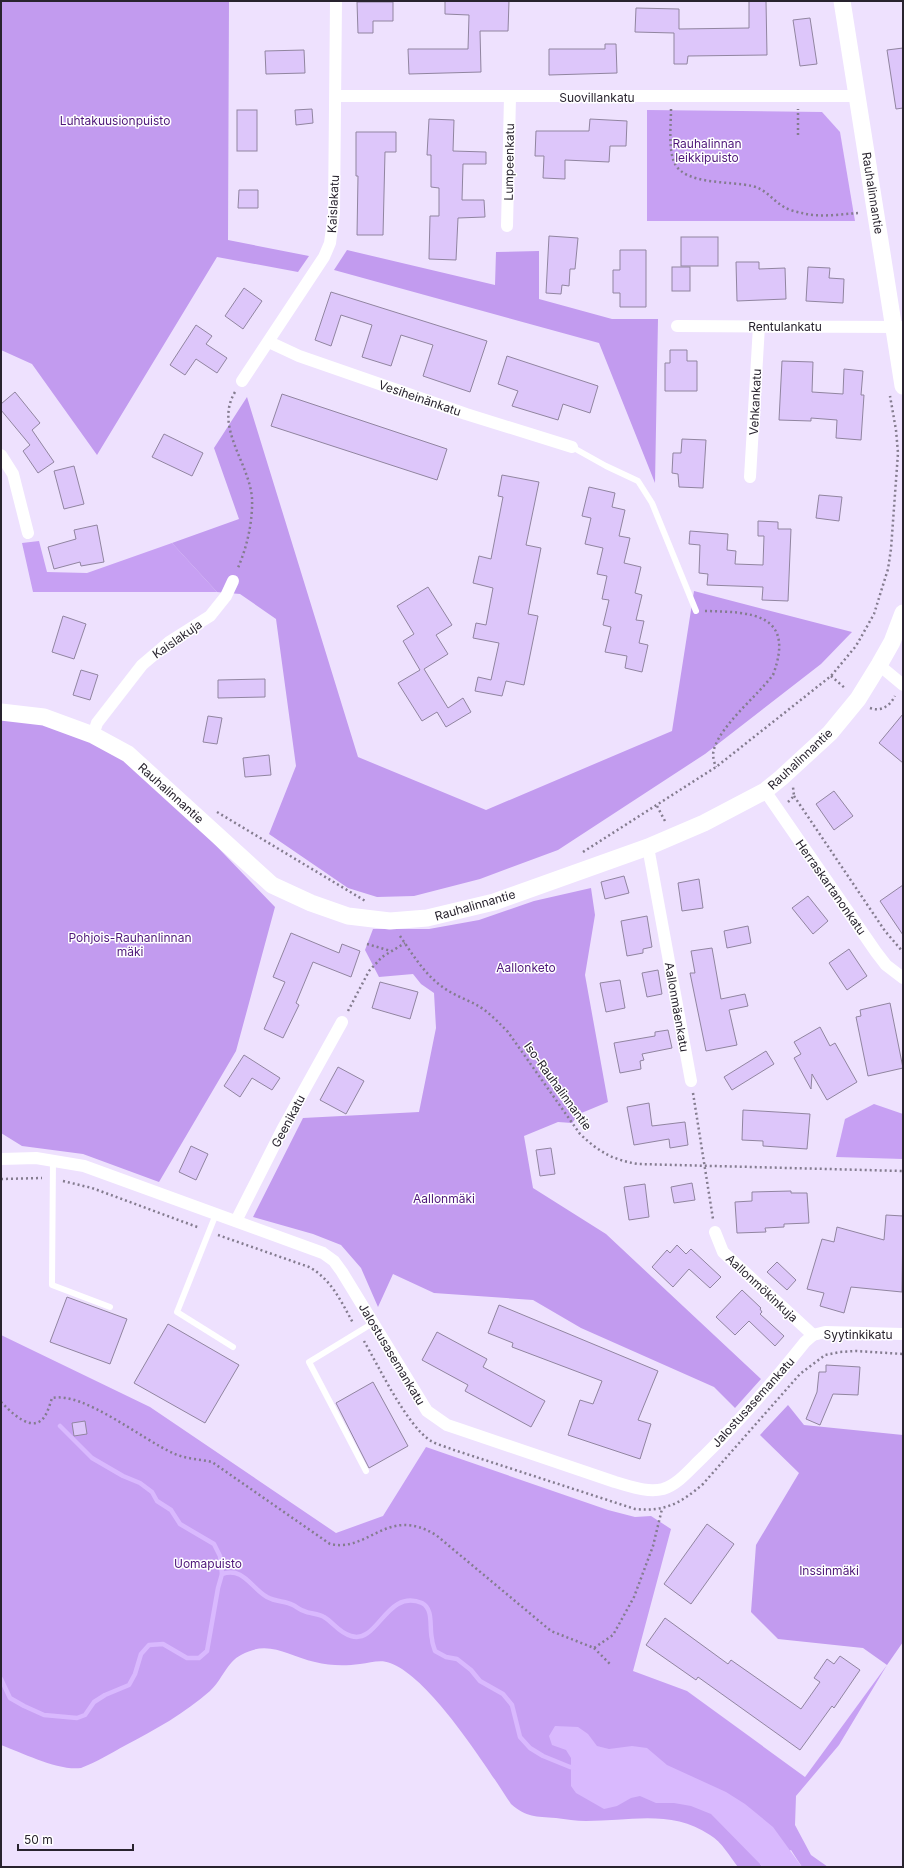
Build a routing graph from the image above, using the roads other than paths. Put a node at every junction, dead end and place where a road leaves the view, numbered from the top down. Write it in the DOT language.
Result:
graph roads {
  1 [pos="336,1"];
  2 [pos="842,1"];
  3 [pos="336,96"];
  4 [pos="858,96"];
  5 [pos="510,97"];
  6 [pos="507,226"];
  7 [pos="677,326"];
  8 [pos="759,326"];
  9 [pos="898,327"];
  10 [pos="269,342"];
  11 [pos="242,382"];
  12 [pos="896,388"];
  13 [pos="572,447"];
  14 [pos="1,455"];
  15 [pos="750,477"];
  16 [pos="28,533"];
  17 [pos="233,581"];
  18 [pos="696,611"];
  19 [pos="903,613"];
  20 [pos="879,666"];
  21 [pos="903,685"];
  22 [pos="1,712"];
  23 [pos="93,735"];
  24 [pos="765,791"];
  25 [pos="648,846"];
  26 [pos="903,978"];
  27 [pos="342,1022"];
  28 [pos="691,1081"];
  29 [pos="1,1159"];
  30 [pos="53,1159"];
  31 [pos="216,1214"];
  32 [pos="236,1221"];
  33 [pos="715,1232"];
  34 [pos="110,1307"];
  35 [pos="373,1322"];
  36 [pos="903,1334"];
  37 [pos="813,1335"];
  38 [pos="233,1347"];
  39 [pos="366,1471"];
  1 -- 3 [label="street, Kaislakatu"];
  2 -- 4 [label="street, Rauhalinnantie"];
  3 -- 5 [label="street, Suovillankatu"];
  3 -- 10 [label="street, Kaislakatu"];
  4 -- 5 [label="street, Suovillankatu"];
  4 -- 9 [label="street, Rauhalinnantie"];
  5 -- 6 [label="street, Lumpeenkatu"];
  7 -- 8 [label="street, Rentulankatu"];
  8 -- 9 [label="street, Rentulankatu"];
  8 -- 15 [label="street, Vehkankatu"];
  9 -- 12 [label="street, Rauhalinnantie"];
  10 -- 11 [label="street, Kaislakatu"];
  10 -- 13 [label="street, Vesiheinänkatu"];
  13 -- 18 [label="lane"];
  14 -- 16 [label="street"];
  17 -- 23 [label="street, Kaislakuja"];
  19 -- 20 [label="street, Rauhalinnantie"];
  20 -- 21 [label="street"];
  20 -- 24 [label="street, Rauhalinnantie"];
  22 -- 23 [label="street, Rauhalinnantie"];
  23 -- 25 [label="street, Rauhalinnantie"];
  24 -- 25 [label="street, Rauhalinnantie"];
  24 -- 26 [label="street, Herraskartanonkatu"];
  25 -- 28 [label="street, Aallonmäenkatu"];
  27 -- 32 [label="street, Geenikatu"];
  29 -- 30 [label="street, Jalostusasemankatu"];
  30 -- 31 [label="street, Jalostusasemankatu"];
  30 -- 34 [label="lane"];
  31 -- 32 [label="street, Jalostusasemankatu"];
  31 -- 38 [label="lane"];
  32 -- 35 [label="street, Jalostusasemankatu"];
  33 -- 37 [label="street, Aallonmökinkuja"];
  35 -- 37 [label="street, Jalostusasemankatu"];
  35 -- 39 [label="lane"];
  36 -- 37 [label="street, Syytinkikatu"];
}
